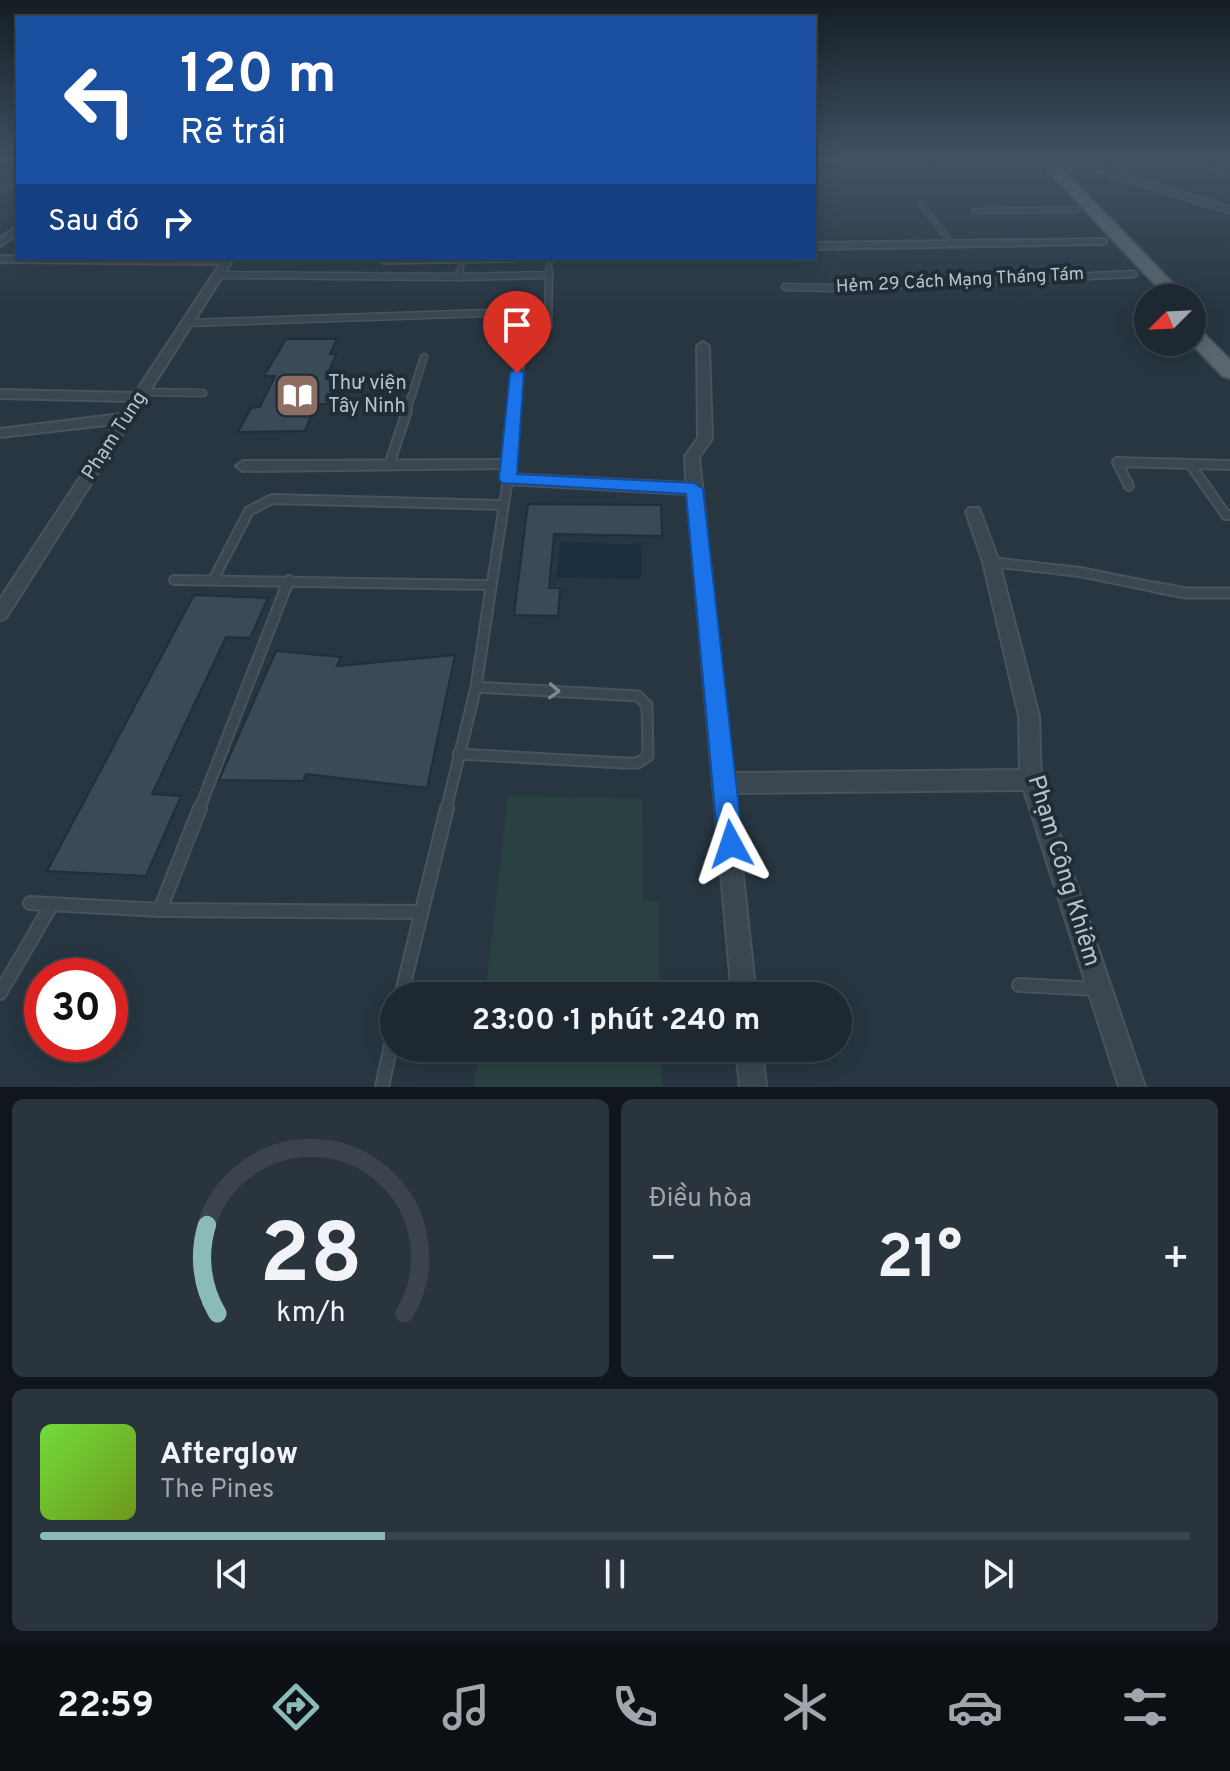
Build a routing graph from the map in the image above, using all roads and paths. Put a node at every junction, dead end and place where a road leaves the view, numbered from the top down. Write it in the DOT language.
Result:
graph roads {
  1 [pos="927,212"];
  2 [pos="1078,212"];
  3 [pos="1091,212"];
  4 [pos="16,231"];
  5 [pos="1102,241"];
  6 [pos="952,244"];
  7 [pos="0,245"];
  8 [pos="816,246"];
  9 [pos="228,260"];
  10 [pos="463,260"];
  11 [pos="549,260"];
  12 [pos="1154,273"];
  13 [pos="1134,274"];
  14 [pos="218,275"];
  15 [pos="549,275"];
  16 [pos="458,277"];
  17 [pos="1144,284"];
  18 [pos="1165,284"];
  19 [pos="785,287"];
  20 [pos="546,311"];
  21 [pos="187,323"];
  22 [pos="1206,326"];
  23 [pos="703,346"];
  24 [pos="1206,347"];
  25 [pos="1230,349"];
  26 [pos="424,357"];
  27 [pos="1230,372"];
  28 [pos="203,393"];
  29 [pos="0,394"];
  30 [pos="142,395"];
  31 [pos="126,418"];
  32 [pos="0,433"];
  33 [pos="1190,464"];
  34 [pos="389,465"];
  35 [pos="1230,465"];
  36 [pos="243,466"];
  37 [pos="508,472"];
  38 [pos="1129,486"];
  39 [pos="694,489"];
  40 [pos="503,505"];
  41 [pos="974,512"];
  42 [pos="1230,515"];
  43 [pos="991,562"];
  44 [pos="174,580"];
  45 [pos="213,580"];
  46 [pos="289,580"];
  47 [pos="489,585"];
  48 [pos="1230,593"];
  49 [pos="0,613"];
  50 [pos="476,687"];
  51 [pos="458,754"];
  52 [pos="1031,780"];
  53 [pos="725,783"];
  54 [pos="30,903"];
  55 [pos="52,904"];
  56 [pos="160,910"];
  57 [pos="419,912"];
  58 [pos="404,982"];
  59 [pos="743,982"];
  60 [pos="1019,985"];
  61 [pos="1099,989"];
  62 [pos="0,993"];
  63 [pos="387,1062"];
  64 [pos="750,1062"];
  65 [pos="382,1087"];
  66 [pos="753,1087"];
  67 [pos="1132,1087"];
  1 -- 6 [label="lane"];
  2 -- 5 [label="main road"];
  3 -- 12 [label="main road"];
  4 -- 7 [label="street"];
  5 -- 6 [label="street"];
  5 -- 13 [label="main road"];
  6 -- 8 [label="street"];
  9 -- 14 [label="street, Phạm Tung"];
  10 -- 16 [label="lane"];
  11 -- 15 [label="lane"];
  12 -- 13 [label="main road"];
  12 -- 18 [label="main road"];
  13 -- 17 [label="main road"];
  13 -- 19 [label="lane, Hẻm 29 Cách Mạng Tháng Tám"];
  14 -- 16 [label="lane"];
  14 -- 21 [label="street, Phạm Tung"];
  15 -- 16 [label="lane"];
  15 -- 20 [label="lane"];
  20 -- 21 [label="lane"];
  20 -- 37 [label="lane"];
  21 -- 30 [label="street, Phạm Tung"];
  22 -- 25 [label="main road"];
  23 -- 39 [label="street"];
  24 -- 27 [label="main road"];
  26 -- 34 [label="lane"];
  28 -- 30 [label="lane"];
  29 -- 30 [label="street"];
  30 -- 31 [label="street, Phạm Tung"];
  31 -- 32 [label="street"];
  31 -- 49 [label="street, Phạm Tung"];
  33 -- 35 [label="lane"];
  33 -- 38 [label="lane"];
  33 -- 42 [label="lane"];
  34 -- 36 [label="street"];
  34 -- 37 [label="street"];
  37 -- 39 [label="street"];
  37 -- 40 [label="lane"];
  39 -- 53 [label="street"];
  40 -- 45 [label="lane"];
  40 -- 47 [label="lane"];
  41 -- 43 [label="street, Phạm Công Khiêm"];
  43 -- 48 [label="lane"];
  43 -- 52 [label="street, Phạm Công Khiêm"];
  44 -- 45 [label="lane"];
  45 -- 46 [label="lane"];
  46 -- 47 [label="lane"];
  46 -- 56 [label="lane"];
  47 -- 50 [label="lane"];
  50 -- 51 [label="lane"];
  50 -- 51 [label="lane, one-way"];
  51 -- 57 [label="lane"];
  52 -- 53 [label="street"];
  52 -- 61 [label="street, Phạm Công Khiêm"];
  53 -- 59 [label="street"];
  54 -- 55 [label="lane"];
  55 -- 56 [label="lane"];
  55 -- 62 [label="lane"];
  56 -- 57 [label="lane"];
  57 -- 58 [label="lane"];
  60 -- 61 [label="lane"];
  61 -- 67 [label="street, Phạm Công Khiêm"];
  63 -- 65 [label="lane"];
  64 -- 66 [label="street"];
}
